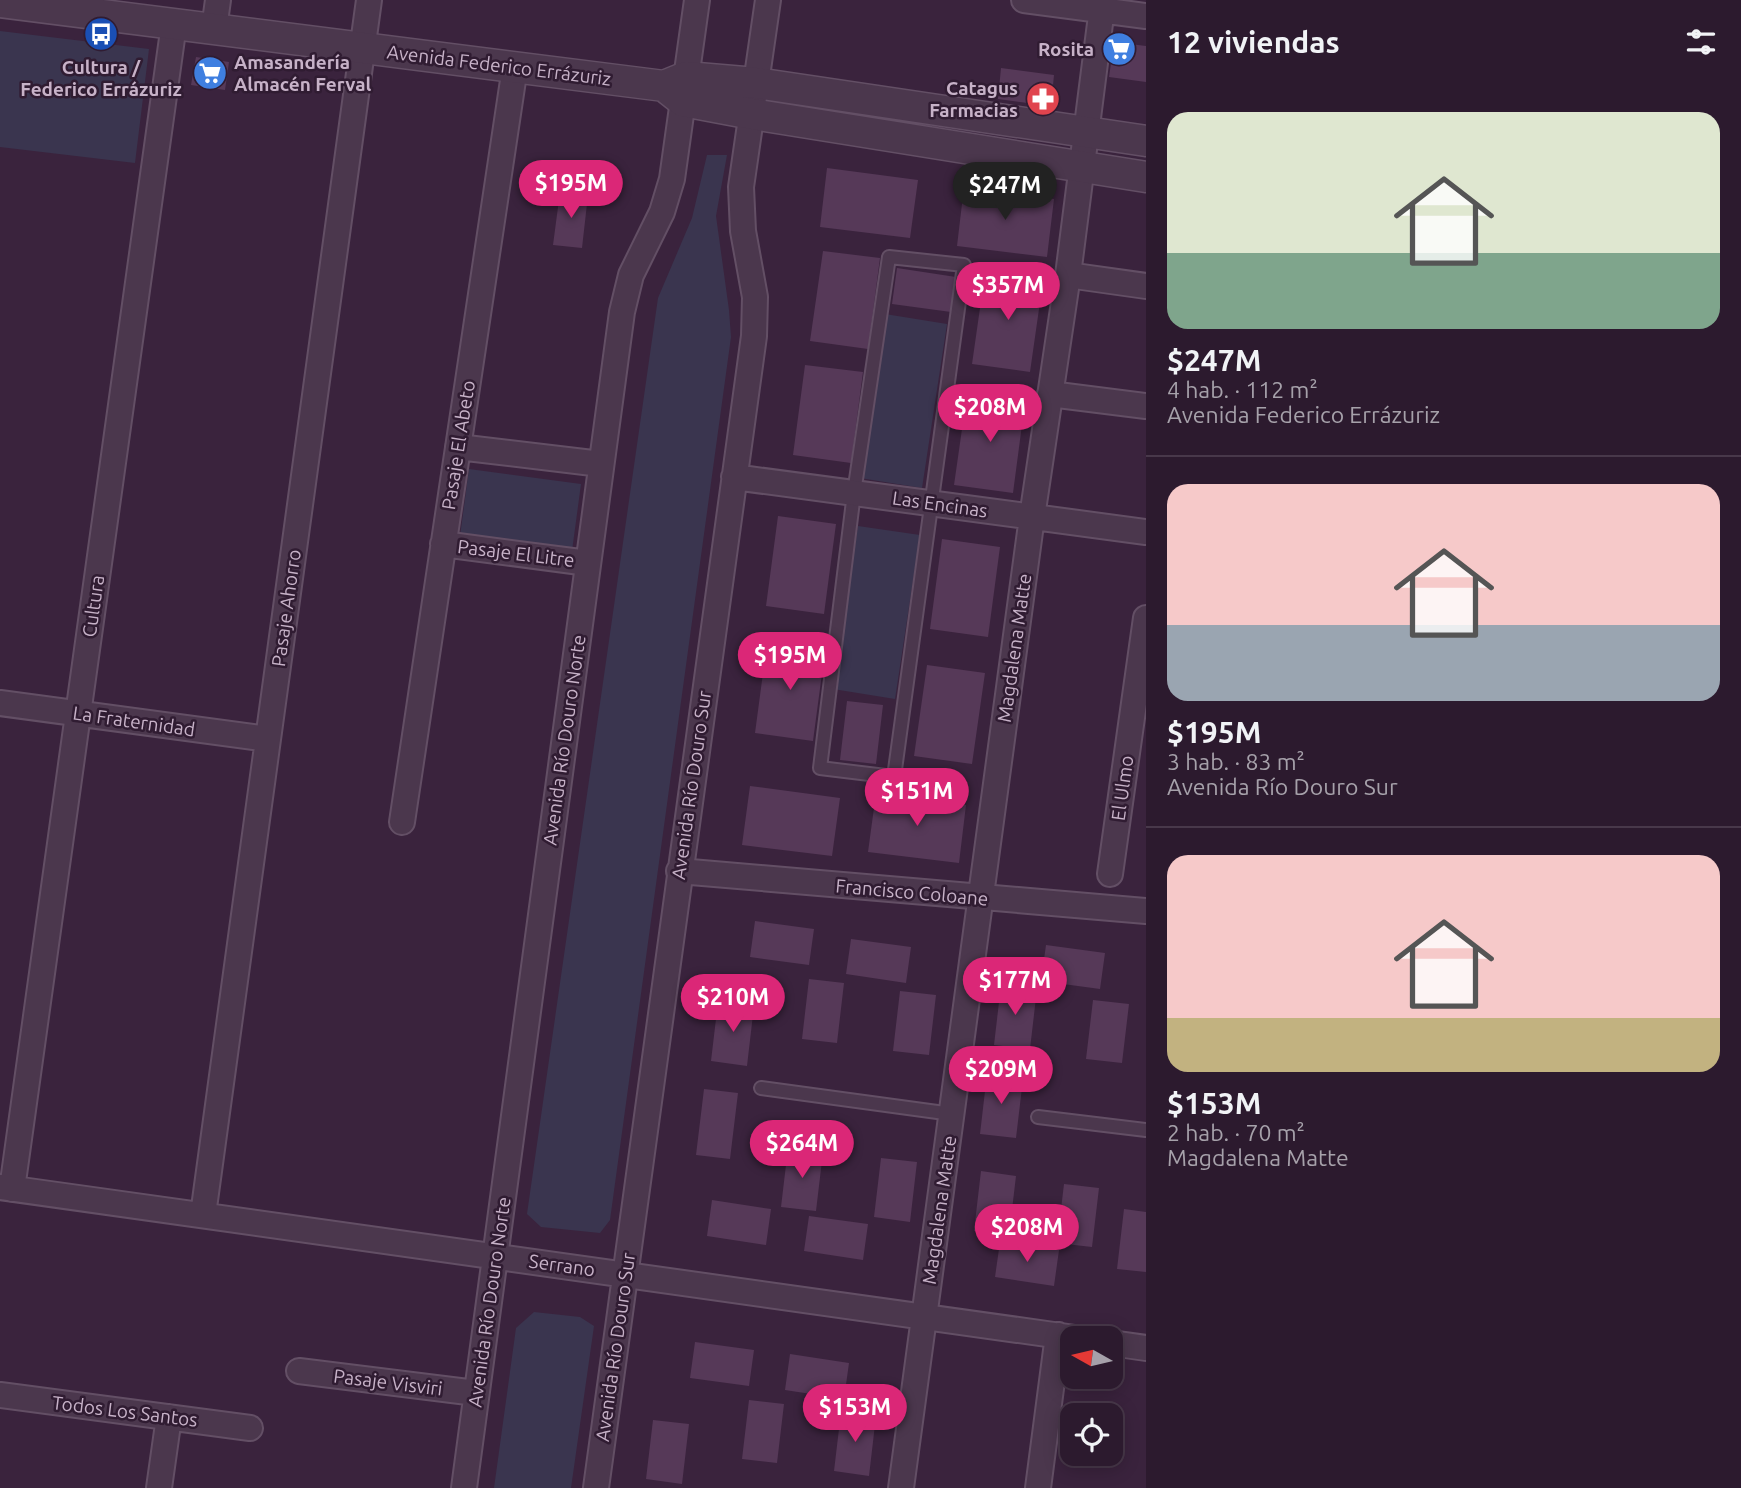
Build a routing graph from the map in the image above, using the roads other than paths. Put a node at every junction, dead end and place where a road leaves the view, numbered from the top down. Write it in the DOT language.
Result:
graph roads {
  1 [pos="369,0"];
  2 [pos="697,0"];
  3 [pos="768,0"];
  4 [pos="1024,0"];
  5 [pos="0,2"];
  6 [pos="54,4"];
  7 [pos="1102,5"];
  8 [pos="216,14"];
  9 [pos="1146,16"];
  10 [pos="174,24"];
  11 [pos="363,48"];
  12 [pos="515,67"];
  13 [pos="756,83"];
  14 [pos="678,88"];
  15 [pos="752,114"];
  16 [pos="1086,132"];
  17 [pos="1146,141"];
  18 [pos="1081,168"];
  19 [pos="1146,177"];
  20 [pos="1068,275"];
  21 [pos="1146,286"];
  22 [pos="1050,394"];
  23 [pos="1146,406"];
  24 [pos="458,447"];
  25 [pos="601,464"];
  26 [pos="734,477"];
  27 [pos="854,493"];
  28 [pos="931,503"];
  29 [pos="1032,517"];
  30 [pos="1146,532"];
  31 [pos="443,544"];
  32 [pos="588,563"];
  33 [pos="1146,618"];
  34 [pos="0,703"];
  35 [pos="78,714"];
  36 [pos="268,739"];
  37 [pos="402,822"];
  38 [pos="679,871"];
  39 [pos="1110,874"];
  40 [pos="980,898"];
  41 [pos="1146,911"];
  42 [pos="761,1088"];
  43 [pos="952,1114"];
  44 [pos="1038,1117"];
  45 [pos="1146,1130"];
  46 [pos="6,1188"];
  47 [pos="203,1215"];
  48 [pos="495,1256"];
  49 [pos="626,1274"];
  50 [pos="924,1317"];
  51 [pos="1060,1336"];
  52 [pos="1124,1345"];
  53 [pos="1146,1348"];
  54 [pos="299,1371"];
  55 [pos="1060,1384"];
  56 [pos="476,1393"];
  57 [pos="0,1395"];
  58 [pos="169,1417"];
  59 [pos="250,1428"];
  60 [pos="159,1488"];
  61 [pos="464,1488"];
  62 [pos="596,1488"];
  63 [pos="901,1488"];
  64 [pos="1038,1488"];
  1 -- 11 [label="street, Pasaje Ahorro"];
  2 -- 14 [label="street, Avenida Río Douro Norte"];
  3 -- 13 [label="street, Avenida Río Douro Sur"];
  4 -- 7 [label="street"];
  5 -- 6 [label="street, Avenida Federico Errázuriz"];
  6 -- 10 [label="street, Avenida Federico Errázuriz"];
  7 -- 9 [label="street"];
  7 -- 16 [label="street, Magdalena Matte"];
  8 -- 10 [label="street, Avenida Federico Errázuriz"];
  8 -- 11 [label="street, Avenida Federico Errázuriz"];
  10 -- 35 [label="street, Cultura"];
  11 -- 12 [label="street, Avenida Federico Errázuriz"];
  11 -- 36 [label="street, Pasaje Ahorro"];
  12 -- 14 [label="street, Avenida Federico Errázuriz"];
  12 -- 24 [label="street, Pasaje El Abeto"];
  13 -- 14 [label="street, Avenida Federico Errázuriz"];
  13 -- 15 [label="street, Avenida Río Douro Sur"];
  13 -- 16 [label="street, Avenida Federico Errázuriz"];
  14 -- 15 [label="street, Avenida Federico Errázuriz"];
  14 -- 25 [label="street, Avenida Río Douro Norte"];
  15 -- 18 [label="street, Avenida Federico Errázuriz"];
  15 -- 26 [label="street, Avenida Río Douro Sur"];
  16 -- 17 [label="street, Avenida Federico Errázuriz"];
  16 -- 18 [label="street, Magdalena Matte"];
  18 -- 19 [label="street, Avenida Federico Errázuriz"];
  18 -- 20 [label="street, Magdalena Matte"];
  20 -- 21 [label="street"];
  20 -- 22 [label="street, Magdalena Matte"];
  22 -- 23 [label="street"];
  22 -- 29 [label="street, Magdalena Matte"];
  24 -- 25 [label="street"];
  24 -- 31 [label="street, Pasaje El Abeto"];
  25 -- 32 [label="street, Avenida Río Douro Norte"];
  26 -- 27 [label="street, Las Encinas"];
  26 -- 38 [label="street, Avenida Río Douro Sur"];
  27 -- 28 [label="street, Las Encinas"];
  27 -- 28 [label="lane"];
  27 -- 28 [label="lane"];
  28 -- 29 [label="street, Las Encinas"];
  29 -- 30 [label="street, Las Encinas"];
  29 -- 40 [label="street, Magdalena Matte"];
  31 -- 32 [label="street, Pasaje El Litre"];
  31 -- 37 [label="street, Pasaje El Abeto"];
  32 -- 48 [label="street, Avenida Río Douro Norte"];
  33 -- 39 [label="street, El Ulmo"];
  34 -- 35 [label="street, La Fraternidad"];
  35 -- 36 [label="street, La Fraternidad"];
  35 -- 46 [label="street, Cultura"];
  36 -- 47 [label="street, Pasaje Ahorro"];
  38 -- 40 [label="street, Francisco Coloane"];
  38 -- 49 [label="street, Avenida Río Douro Sur"];
  40 -- 41 [label="street, Francisco Coloane"];
  40 -- 43 [label="street, Magdalena Matte"];
  42 -- 43 [label="lane"];
  43 -- 50 [label="street, Magdalena Matte"];
  44 -- 45 [label="lane"];
  46 -- 47 [label="street, Serrano"];
  47 -- 48 [label="street, Serrano"];
  48 -- 49 [label="street, Serrano"];
  48 -- 56 [label="street, Avenida Río Douro Norte"];
  49 -- 50 [label="street, Serrano"];
  49 -- 62 [label="street, Avenida Río Douro Sur"];
  50 -- 51 [label="street, Serrano"];
  50 -- 63 [label="street, Magdalena Matte"];
  52 -- 53 [label="street"];
  54 -- 56 [label="street, Pasaje Visviri"];
  55 -- 64 [label="street"];
  56 -- 61 [label="street, Avenida Río Douro Norte"];
  57 -- 58 [label="street, Todos Los Santos"];
  58 -- 59 [label="street, Todos Los Santos"];
  58 -- 60 [label="street"];
}
